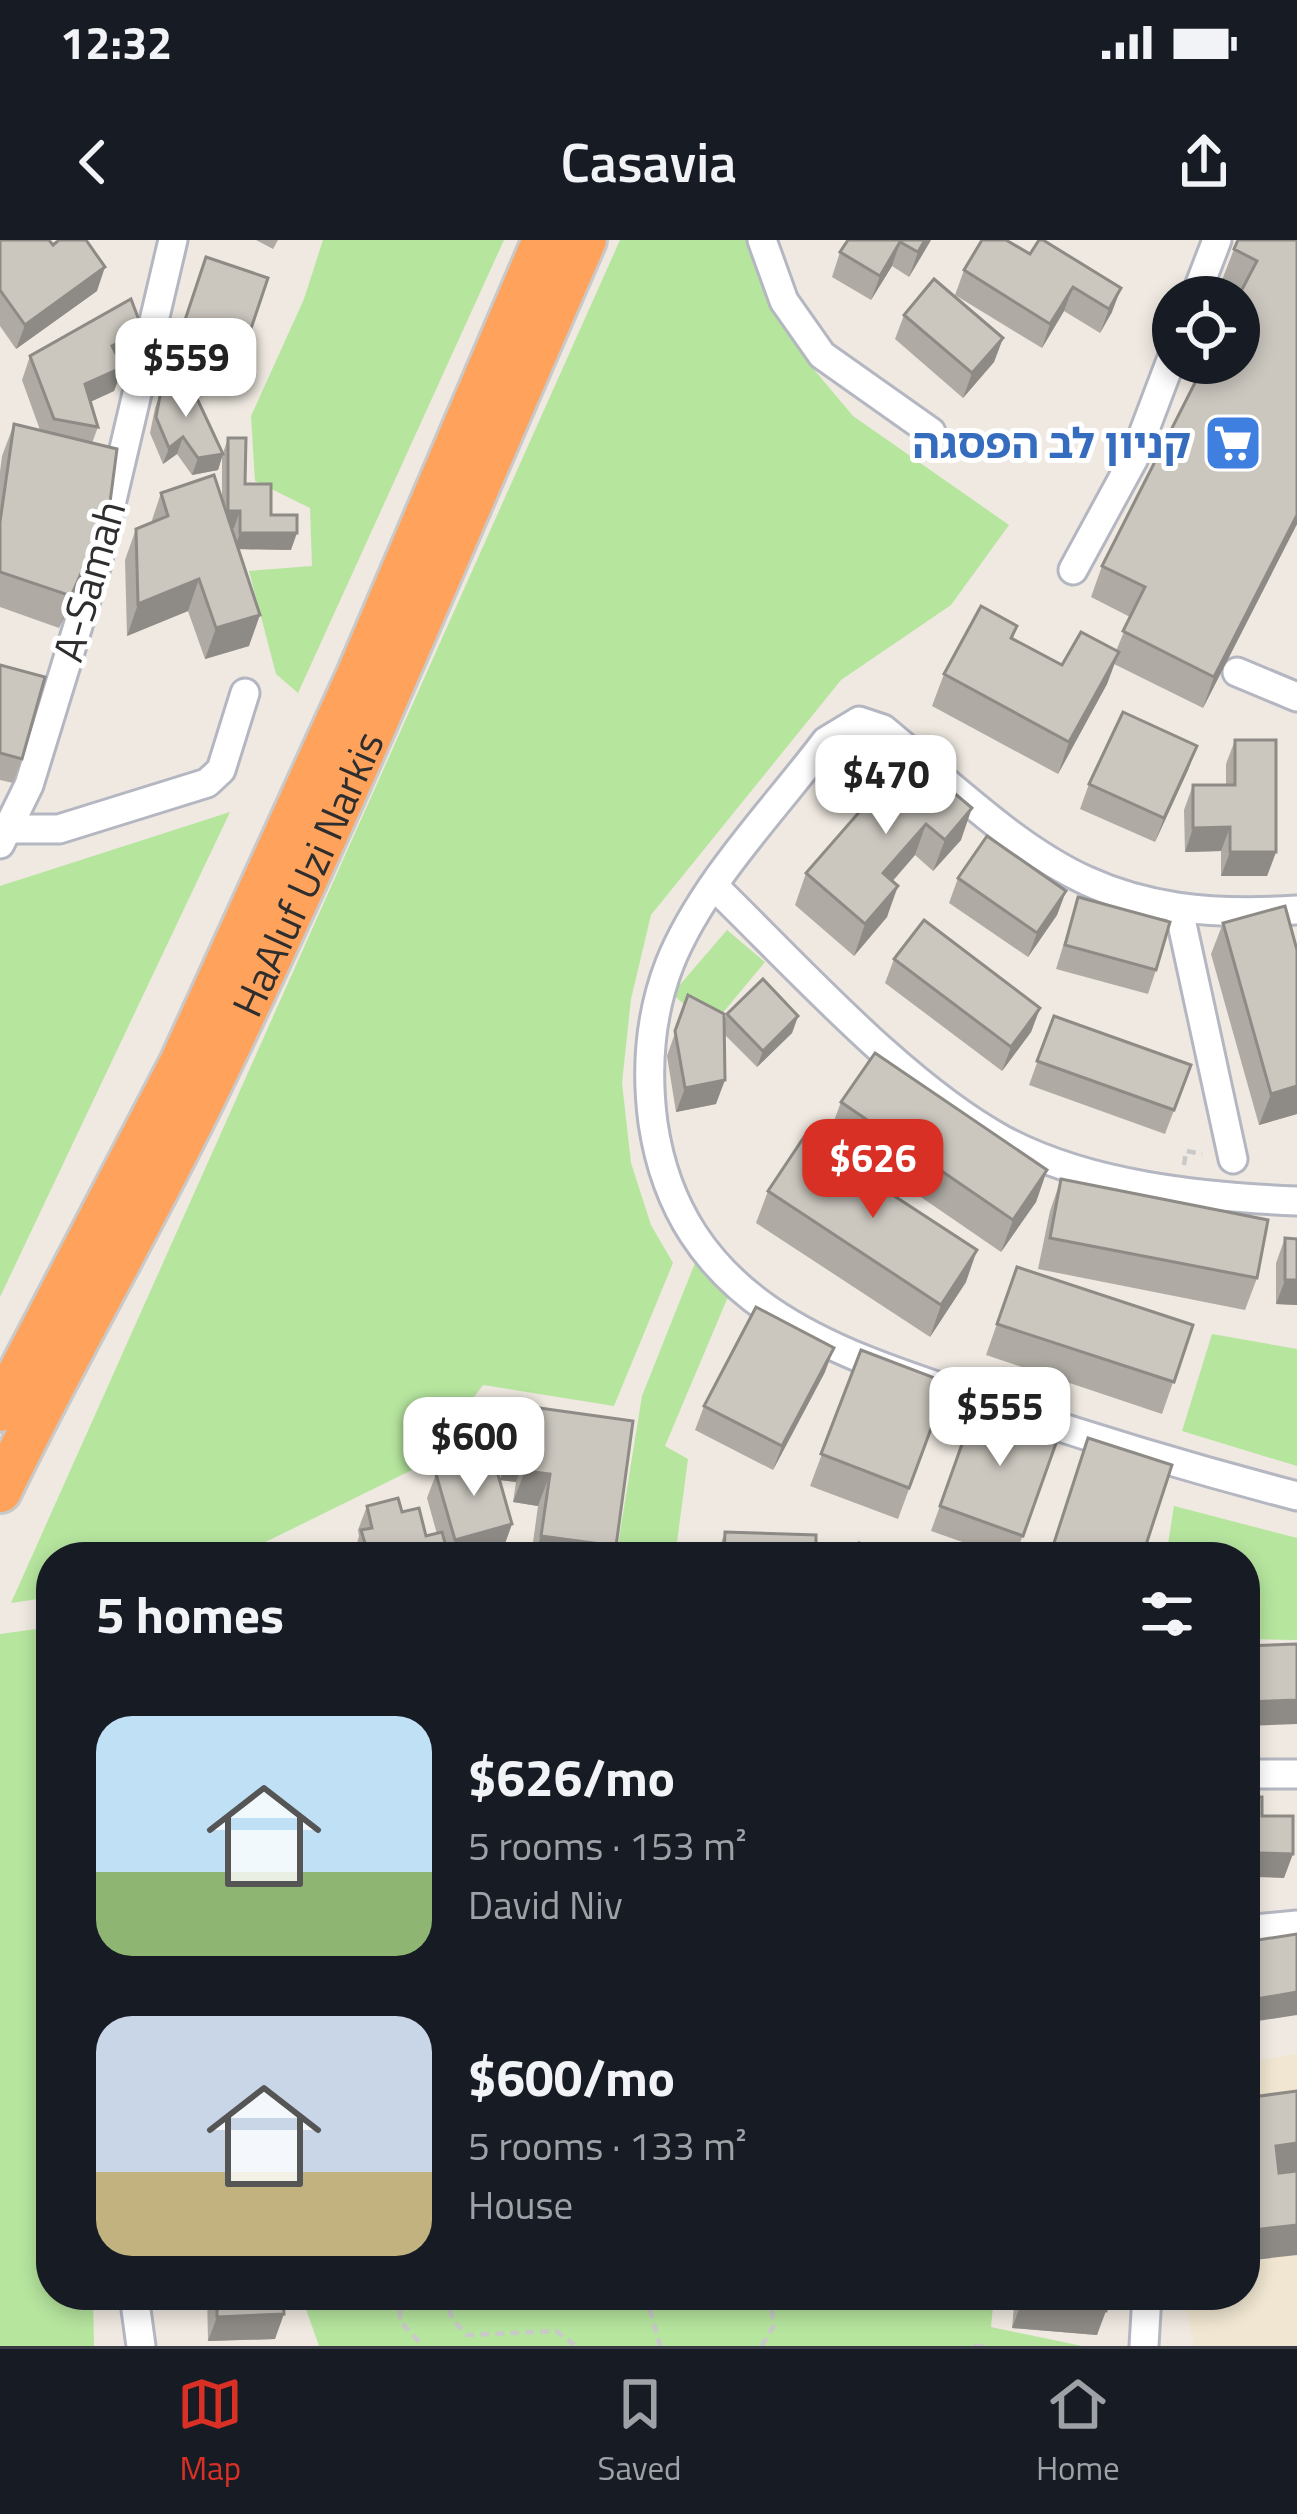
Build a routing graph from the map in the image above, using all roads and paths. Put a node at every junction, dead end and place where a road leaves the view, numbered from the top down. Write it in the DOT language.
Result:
graph roads {
  1 [pos="173,240"];
  2 [pos="762,240"];
  3 [pos="1216,240"];
  4 [pos="559,253"];
  5 [pos="1203,276"];
  6 [pos="1162,384"];
  7 [pos="931,432"];
  8 [pos="1072,570"];
  9 [pos="1237,672"];
  10 [pos="244,693"];
  11 [pos="1297,697"];
  12 [pos="5,836"];
  13 [pos="716,887"];
  14 [pos="1179,910"];
  15 [pos="1297,910"];
  16 [pos="1233,1159"];
  17 [pos="1179,1189"];
  18 [pos="1297,1201"];
  19 [pos="0,1410"];
  20 [pos="0,1491"];
  21 [pos="1297,1496"];
  22 [pos="1260,1774"];
  23 [pos="1297,1774"];
  24 [pos="1297,1925"];
  25 [pos="1260,1929"];
  26 [pos="136,2310"];
  27 [pos="400,2310"];
  28 [pos="450,2310"];
  29 [pos="650,2310"];
  30 [pos="772,2310"];
  31 [pos="1146,2310"];
  32 [pos="141,2346"];
  33 [pos="423,2346"];
  34 [pos="576,2346"];
  35 [pos="660,2346"];
  36 [pos="762,2346"];
  37 [pos="974,2346"];
  38 [pos="986,2346"];
  39 [pos="1144,2346"];
  1 -- 12 [label="street, A-Samah"];
  2 -- 7 [label="street"];
  3 -- 5 [label="street"];
  4 -- 19 [label="highway, HaAluf Uzi Narkis"];
  4 -- 20 [label="highway, HaAluf Uzi Narkis"];
  6 -- 8 [label="street"];
  9 -- 11 [label="street"];
  10 -- 12 [label="street"];
  13 -- 14 [label="street"];
  13 -- 17 [label="street"];
  13 -- 21 [label="street"];
  14 -- 15 [label="street"];
  14 -- 16 [label="street"];
  16 -- 17 [label="path"];
  17 -- 18 [label="street"];
  22 -- 23 [label="street"];
  24 -- 25 [label="street"];
  26 -- 32 [label="street"];
  27 -- 33 [label="path"];
  28 -- 34 [label="path"];
  29 -- 35 [label="path"];
  30 -- 36 [label="path"];
  31 -- 39 [label="street"];
  37 -- 38 [label="path"];
}
